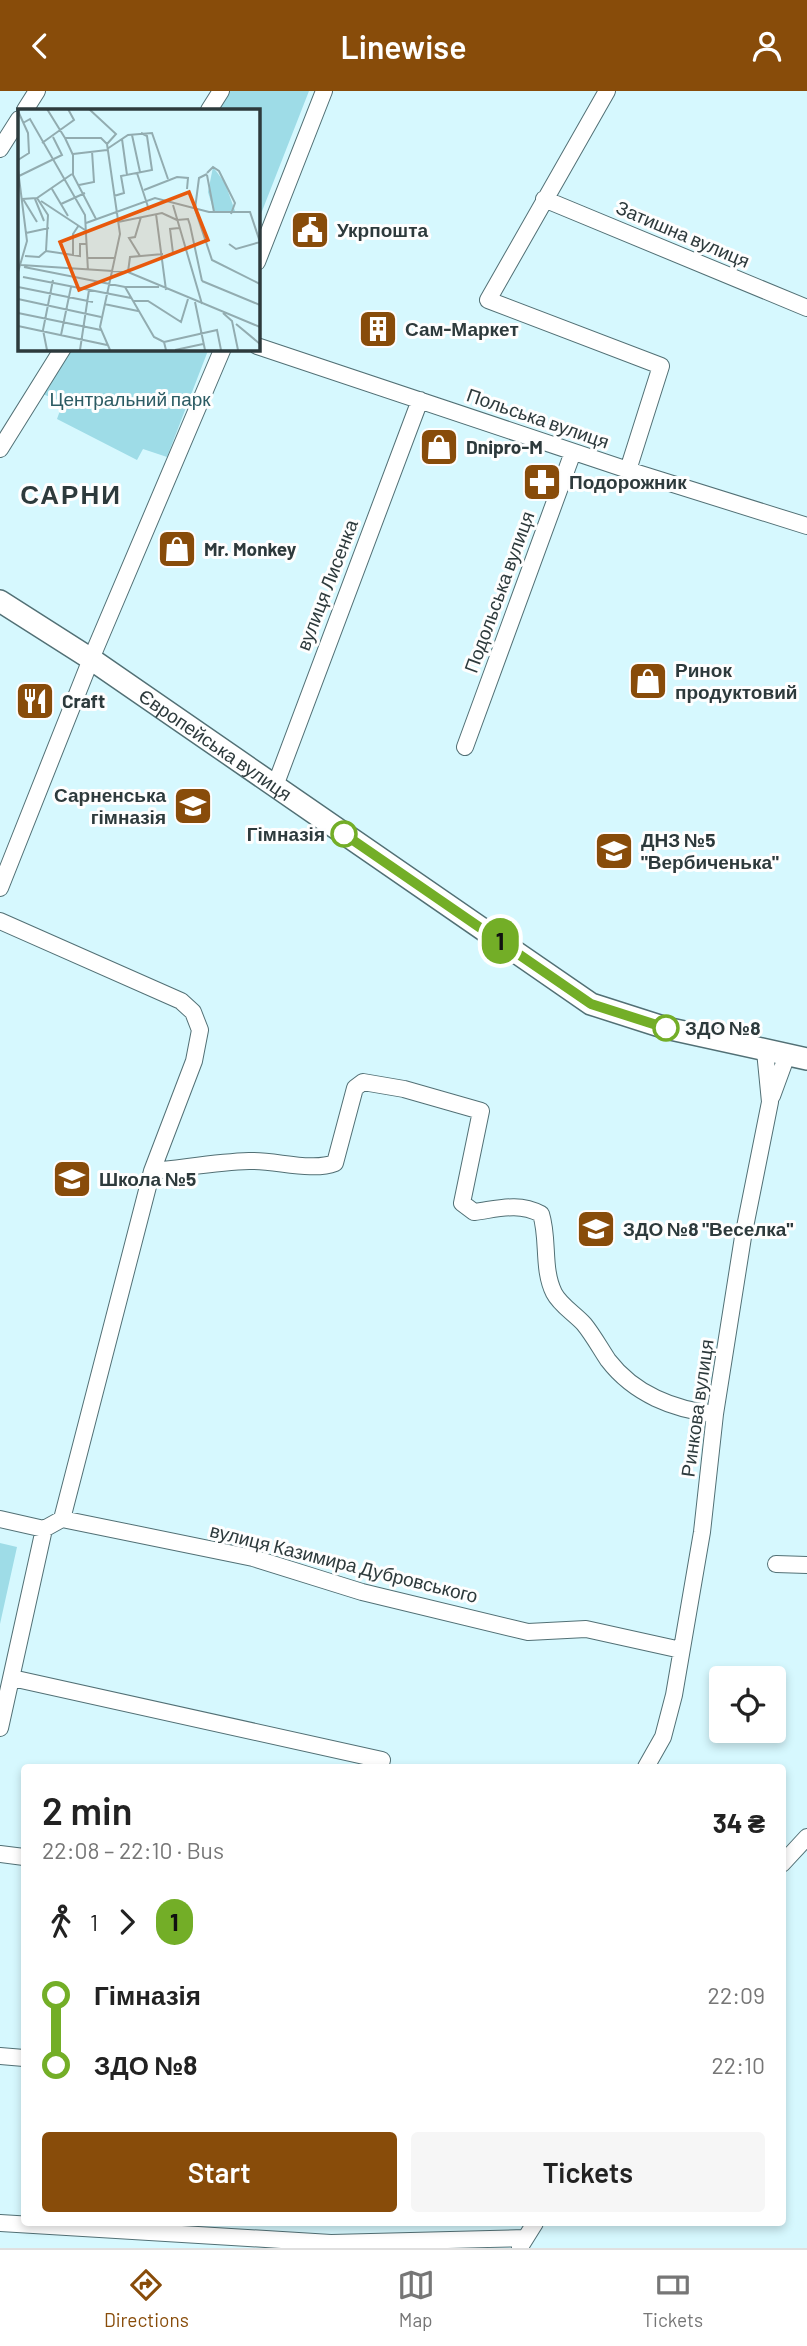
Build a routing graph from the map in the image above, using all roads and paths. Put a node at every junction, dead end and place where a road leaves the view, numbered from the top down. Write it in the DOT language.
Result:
graph roads {
  1 [pos="37,91"];
  2 [pos="221,91"];
  3 [pos="324,91"];
  4 [pos="607,91"];
  5 [pos="26,109"];
  6 [pos="210,109"];
  7 [pos="18,121"];
  8 [pos="0,149"];
  9 [pos="544,199"];
  10 [pos="259,257"];
  11 [pos="807,308"];
  12 [pos="259,347"];
  13 [pos="62,350"];
  14 [pos="222,350"];
  15 [pos="420,400"];
  16 [pos="0,449"];
  17 [pos="573,451"];
  18 [pos="628,470"];
  19 [pos="807,526"];
  20 [pos="0,601"];
  21 [pos="91,659"];
  22 [pos="465,747"];
  23 [pos="275,786"];
  24 [pos="0,888"];
  25 [pos="0,921"];
  26 [pos="765,1051"];
  27 [pos="797,1057"];
  28 [pos="770,1102"];
  29 [pos="152,1171"];
  30 [pos="715,1414"];
  31 [pos="0,1519"];
  32 [pos="62,1519"];
  33 [pos="44,1529"];
  34 [pos="776,1564"];
  35 [pos="807,1565"];
  36 [pos="681,1650"];
  37 [pos="12,1678"];
  38 [pos="0,1728"];
  39 [pos="381,1764"];
  40 [pos="648,1764"];
  41 [pos="807,1837"];
  42 [pos="0,1854"];
  43 [pos="21,1857"];
  44 [pos="786,1860"];
  45 [pos="0,2056"];
  46 [pos="21,2058"];
  47 [pos="0,2223"];
  48 [pos="21,2224"];
  49 [pos="50,2226"];
  50 [pos="533,2226"];
  51 [pos="523,2245"];
  1 -- 5 [label="street"];
  2 -- 6 [label="street"];
  3 -- 10 [label="street"];
  4 -- 9 [label="street"];
  7 -- 8 [label="street"];
  9 -- 11 [label="street, Затишна вулиця"];
  9 -- 18 [label="street"];
  12 -- 15 [label="street, Польська вулиця"];
  13 -- 16 [label="street"];
  14 -- 21 [label="street"];
  15 -- 17 [label="street, Польська вулиця"];
  15 -- 23 [label="street, вулиця Лисенка"];
  17 -- 18 [label="street, Польська вулиця"];
  17 -- 22 [label="street, Подольська вулиця"];
  18 -- 19 [label="street, Польська вулиця"];
  20 -- 21 [label="main road, Європейська вулиця"];
  21 -- 23 [label="main road, Європейська вулиця"];
  21 -- 24 [label="street"];
  23 -- 26 [label="main road, Європейська вулиця"];
  25 -- 29 [label="street"];
  26 -- 27 [label="main road, Європейська вулиця"];
  26 -- 28 [label="street, Ринкова вулиця"];
  27 -- 28 [label="street"];
  28 -- 30 [label="street, Ринкова вулиця"];
  29 -- 30 [label="street"];
  29 -- 32 [label="street"];
  30 -- 36 [label="street, Ринкова вулиця"];
  31 -- 33 [label="street"];
  32 -- 33 [label="street"];
  32 -- 36 [label="street, вулиця Казимира Дубровського"];
  33 -- 37 [label="street"];
  34 -- 35 [label="street"];
  36 -- 40 [label="street, Ринкова вулиця"];
  37 -- 38 [label="street"];
  37 -- 39 [label="street"];
  41 -- 44 [label="street"];
  42 -- 43 [label="street"];
  45 -- 46 [label="street"];
  47 -- 48 [label="street"];
  49 -- 51 [label="street"];
  50 -- 51 [label="street"];
}
